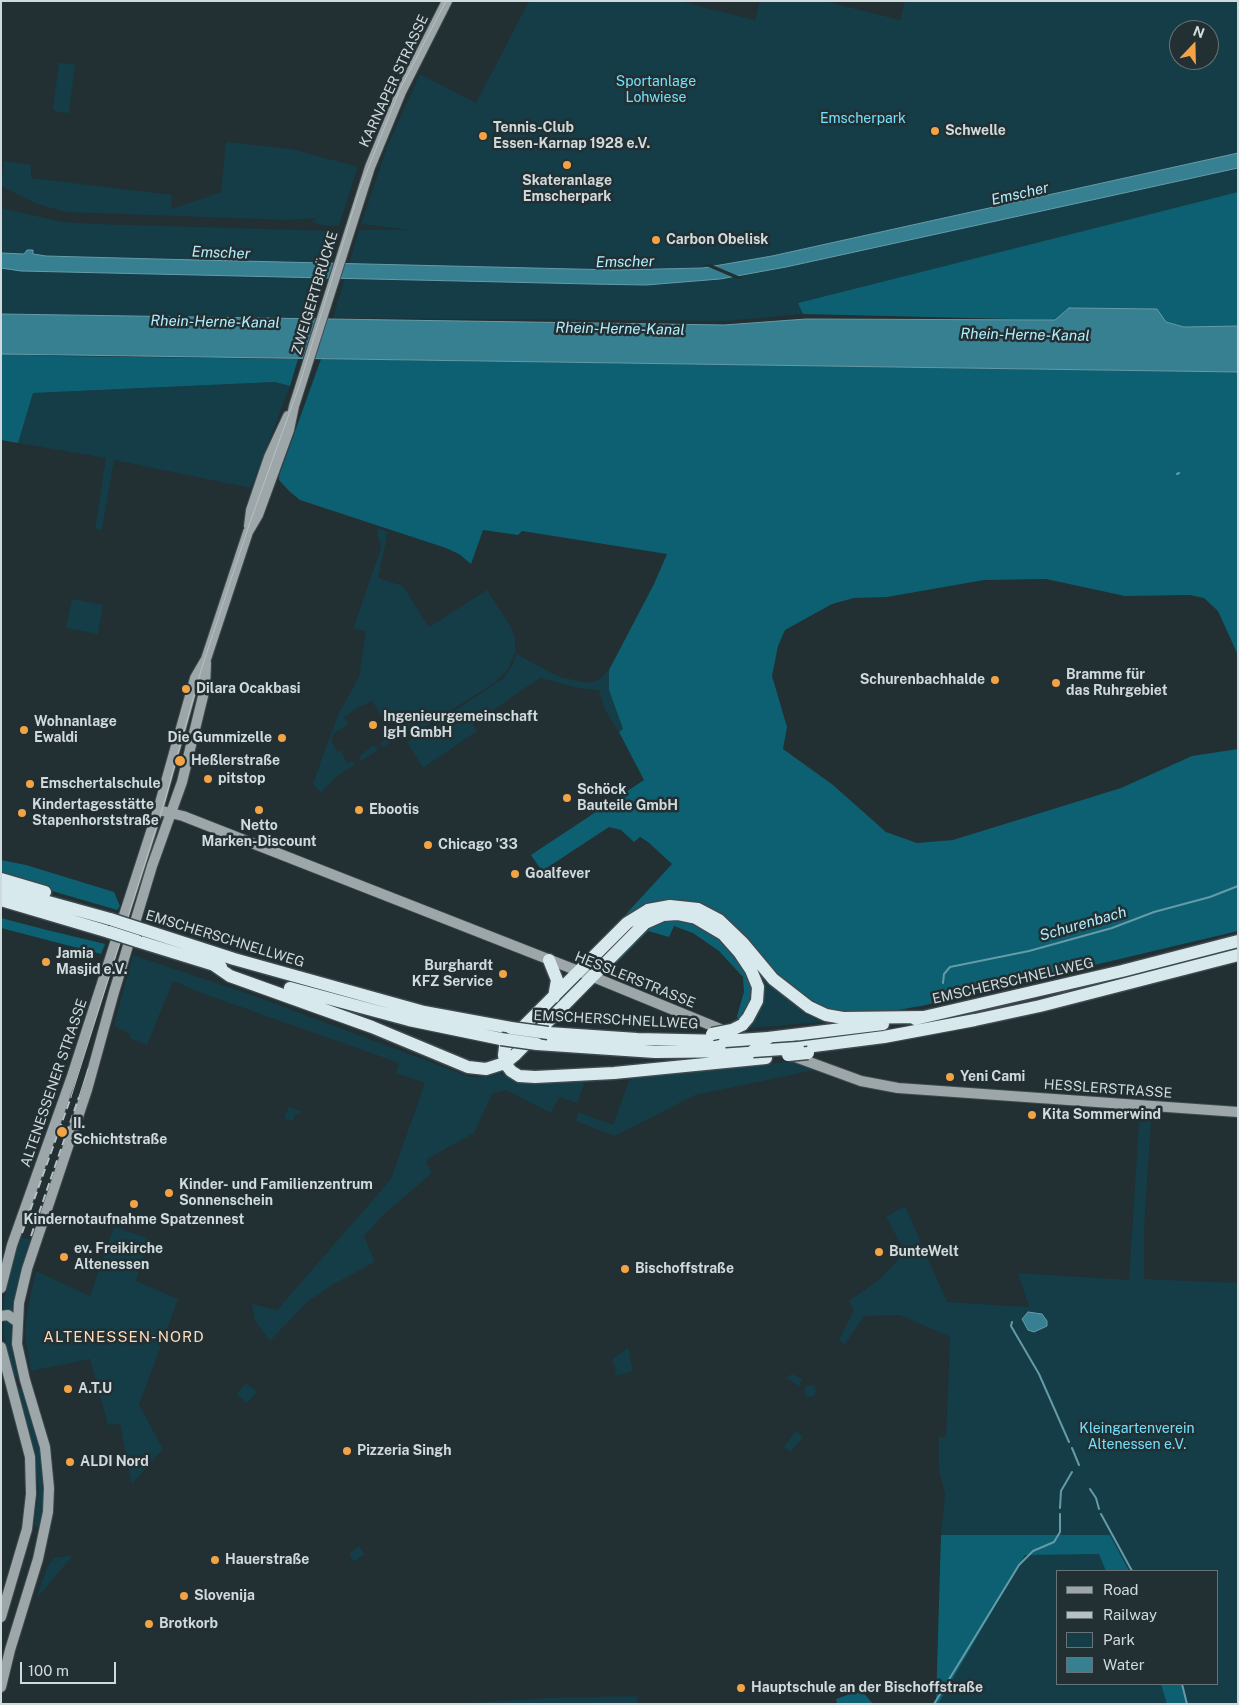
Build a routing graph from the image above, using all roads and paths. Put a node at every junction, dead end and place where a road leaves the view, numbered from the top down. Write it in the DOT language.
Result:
graph roads {
  1 [pos="447,2"];
  2 [pos="353,218"];
  3 [pos="304,375"];
  4 [pos="206,659"];
  5 [pos="158,810"];
  6 [pos="172,813"];
  7 [pos="1,879"];
  8 [pos="1,888"];
  9 [pos="1,900"];
  10 [pos="97,915"];
  11 [pos="109,926"];
  12 [pos="141,935"];
  13 [pos="1238,941"];
  14 [pos="1238,955"];
  15 [pos="549,960"];
  16 [pos="214,965"];
  17 [pos="578,971"];
  18 [pos="591,976"];
  19 [pos="554,997"];
  20 [pos="923,1017"];
  21 [pos="637,1039"];
  22 [pos="803,1050"];
  23 [pos="505,1063"];
  24 [pos="1238,1112"];
  25 [pos="1,1288"];
  26 [pos="1,1316"];
  27 [pos="16,1321"];
  28 [pos="1,1347"];
  29 [pos="8,1378"];
  30 [pos="25,1380"];
  31 [pos="1,1618"];
  32 [pos="1,1687"];
  1 -- 2 [label="main road, KARNAPER STRASSE"];
  2 -- 3 [label="main road, ZWEIGERTBRÜCKE"];
  3 -- 4 [label="main road, ALTENESSENER STRASSE"];
  4 -- 5 [label="main road, ALTENESSENER STRASSE"];
  4 -- 6 [label="main road, ALTENESSENER STRASSE"];
  5 -- 6 [label="main road, HESSLERSTRASSE"];
  5 -- 25 [label="main road, ALTENESSENER STRASSE"];
  6 -- 15 [label="main road, HESSLERSTRASSE"];
  6 -- 27 [label="main road, ALTENESSENER STRASSE"];
  7 -- 10 [label="highway"];
  8 -- 10 [label="highway, EMSCHERSCHNELLWEG"];
  9 -- 11 [label="highway, EMSCHERSCHNELLWEG"];
  10 -- 11 [label="highway, EMSCHERSCHNELLWEG"];
  11 -- 12 [label="highway, EMSCHERSCHNELLWEG, bridge"];
  12 -- 16 [label="highway, EMSCHERSCHNELLWEG"];
  12 -- 21 [label="highway, EMSCHERSCHNELLWEG, bridge"];
  13 -- 20 [label="highway, EMSCHERSCHNELLWEG"];
  14 -- 22 [label="highway, EMSCHERSCHNELLWEG"];
  15 -- 17 [label="main road, HESSLERSTRASSE"];
  15 -- 19 [label="highway"];
  16 -- 22 [label="highway, EMSCHERSCHNELLWEG, bridge"];
  16 -- 23 [label="highway"];
  17 -- 18 [label="main road, HESSLERSTRASSE"];
  17 -- 19 [label="highway"];
  17 -- 20 [label="highway"];
  18 -- 21 [label="highway, bridge"];
  18 -- 23 [label="highway"];
  18 -- 24 [label="main road, HESSLERSTRASSE"];
  19 -- 23 [label="highway"];
  20 -- 21 [label="highway, EMSCHERSCHNELLWEG, bridge"];
  22 -- 23 [label="highway, bridge"];
  26 -- 27 [label="main road"];
  27 -- 30 [label="main road, ALTENESSENER STRASSE"];
  28 -- 29 [label="main road"];
  29 -- 30 [label="main road"];
  29 -- 31 [label="main road"];
  30 -- 32 [label="main road, ALTENESSENER STRASSE"];
}
